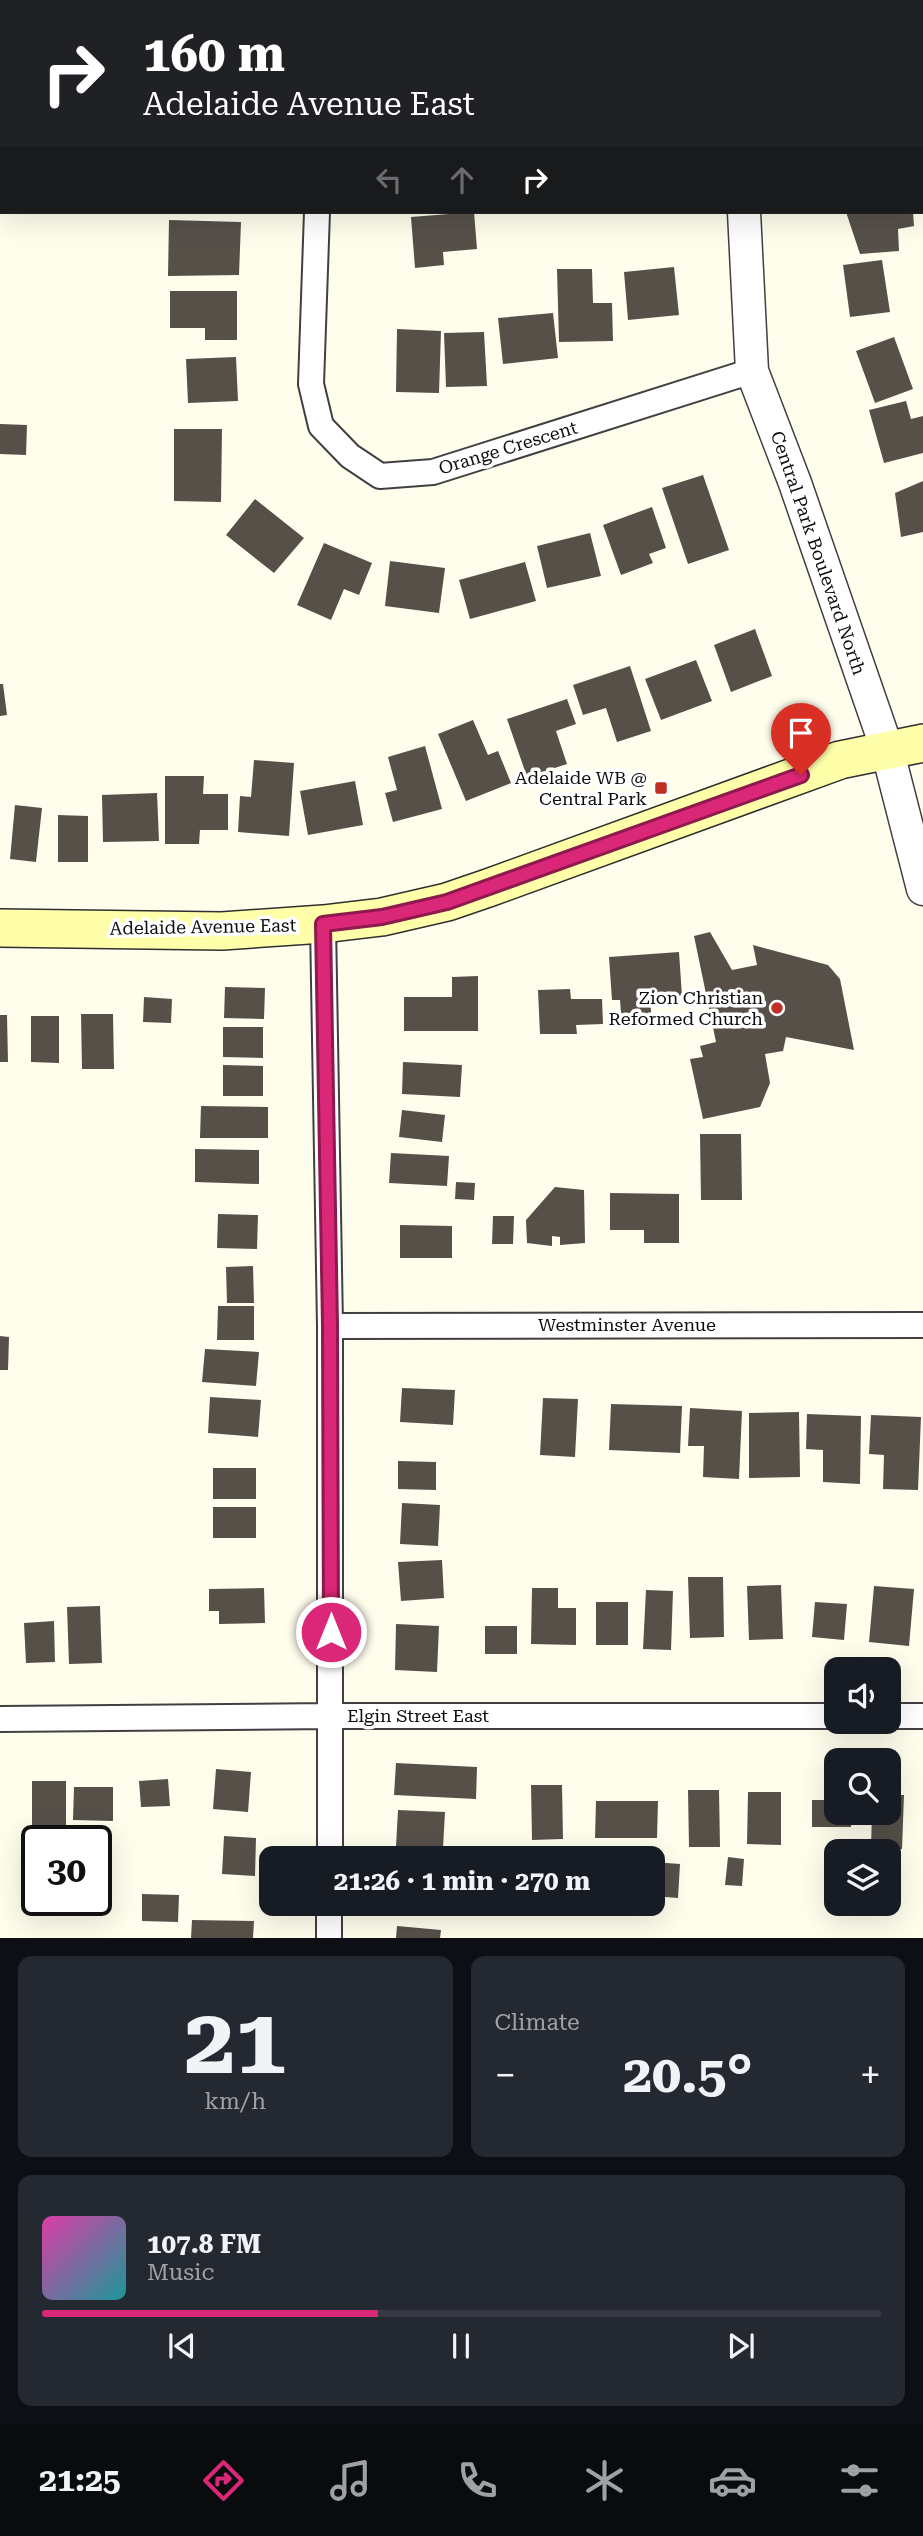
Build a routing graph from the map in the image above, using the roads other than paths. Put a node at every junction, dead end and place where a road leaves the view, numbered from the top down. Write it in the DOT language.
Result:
graph roads {
  1 [pos="317,214"];
  2 [pos="744,214"];
  3 [pos="752,371"];
  4 [pos="923,743"];
  5 [pos="887,749"];
  6 [pos="923,889"];
  7 [pos="323,924"];
  8 [pos="0,928"];
  9 [pos="330,1325"];
  10 [pos="923,1325"];
  11 [pos="331,1716"];
  12 [pos="824,1716"];
  13 [pos="901,1716"];
  14 [pos="923,1716"];
  15 [pos="0,1719"];
  16 [pos="330,1846"];
  17 [pos="329,1916"];
  18 [pos="329,1937"];
  1 -- 3 [label="street, Orange Crescent"];
  2 -- 3 [label="street, Central Park Boulevard North"];
  3 -- 5 [label="street, Central Park Boulevard North"];
  4 -- 5 [label="main road, Adelaide Avenue East"];
  5 -- 6 [label="street, Central Park Boulevard North"];
  5 -- 7 [label="main road, Adelaide Avenue East"];
  7 -- 8 [label="main road, Adelaide Avenue East"];
  7 -- 9 [label="street"];
  9 -- 10 [label="street, Westminster Avenue"];
  9 -- 11 [label="street"];
  11 -- 12 [label="street, Elgin Street East"];
  11 -- 15 [label="street, Elgin Street East"];
  11 -- 16 [label="street"];
  13 -- 14 [label="street"];
  17 -- 18 [label="street"];
}
